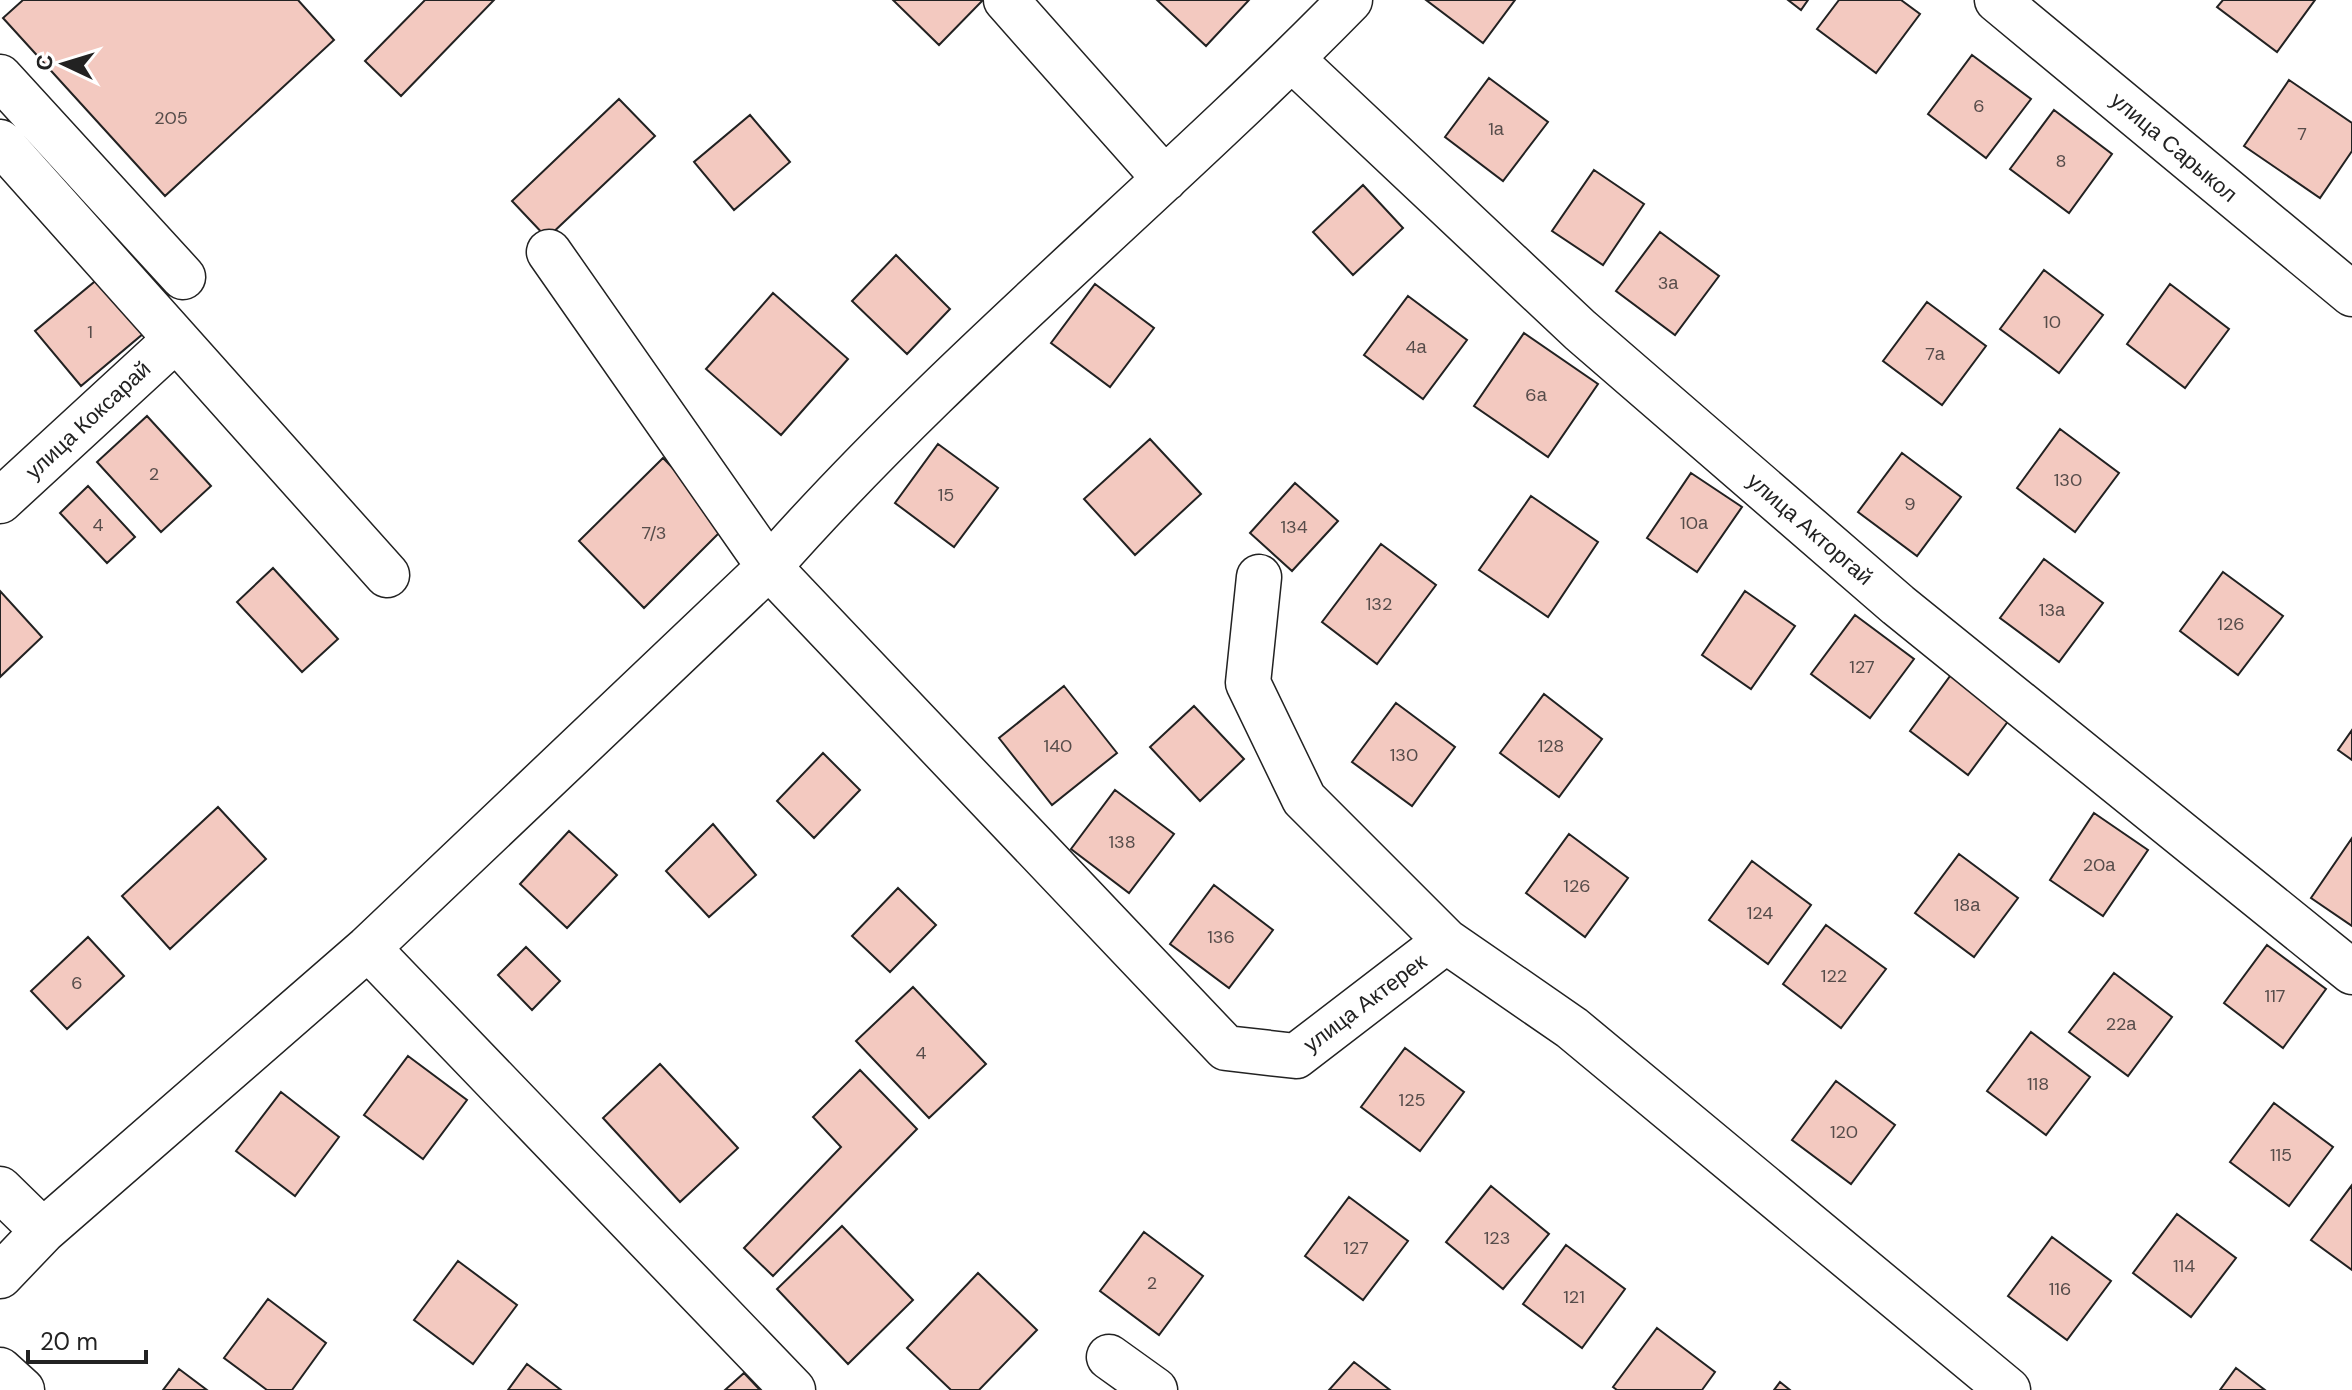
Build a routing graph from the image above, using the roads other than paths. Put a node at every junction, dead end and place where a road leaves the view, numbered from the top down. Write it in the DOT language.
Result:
graph roads {
  1 [pos="1006,0"];
  2 [pos="1350,0"];
  3 [pos="1997,0"];
  4 [pos="1292,59"];
  5 [pos="0,77"];
  6 [pos="0,142"];
  7 [pos="1165,179"];
  8 [pos="549,252"];
  9 [pos="183,277"];
  10 [pos="2352,294"];
  11 [pos="176,339"];
  12 [pos="0,501"];
  13 [pos="769,567"];
  14 [pos="387,575"];
  15 [pos="1259,577"];
  16 [pos="1446,941"];
  17 [pos="368,948"];
  18 [pos="2352,972"];
  19 [pos="0,1189"];
  20 [pos="43,1231"];
  21 [pos="0,1276"];
  22 [pos="1109,1357"];
  23 [pos="0,1370"];
  24 [pos="22,1390"];
  25 [pos="793,1390"];
  26 [pos="1155,1390"];
  27 [pos="2008,1390"];
  1 -- 7 [label="street"];
  2 -- 4 [label="street"];
  3 -- 10 [label="street, улица Сарыкол"];
  4 -- 7 [label="street"];
  4 -- 18 [label="street, улица Акторгай"];
  5 -- 9 [label="street"];
  6 -- 11 [label="street"];
  7 -- 13 [label="street"];
  8 -- 13 [label="street, улица Актерек"];
  11 -- 12 [label="street, улица Коксарай"];
  11 -- 14 [label="street"];
  13 -- 16 [label="street, улица Актерек"];
  13 -- 17 [label="street"];
  15 -- 16 [label="street"];
  16 -- 27 [label="street, улица Актерек"];
  17 -- 20 [label="street"];
  17 -- 25 [label="street"];
  19 -- 20 [label="street"];
  20 -- 21 [label="street"];
  22 -- 26 [label="street"];
  23 -- 24 [label="street"];
}
